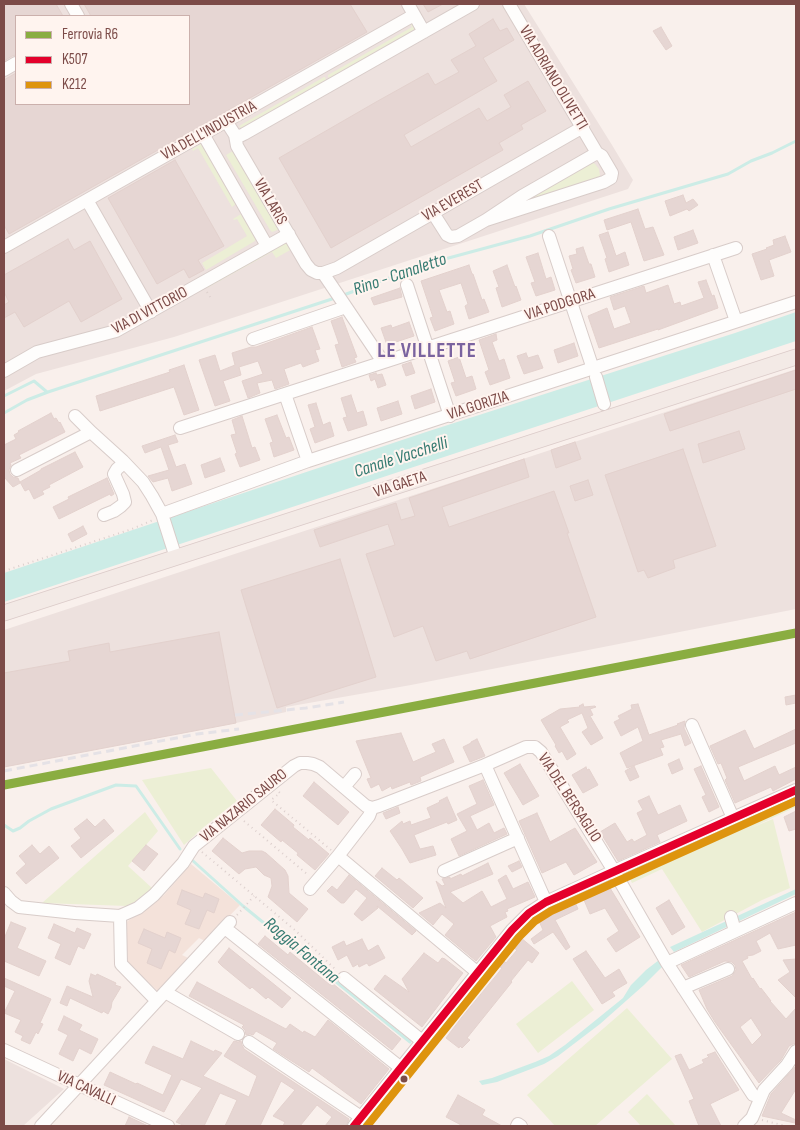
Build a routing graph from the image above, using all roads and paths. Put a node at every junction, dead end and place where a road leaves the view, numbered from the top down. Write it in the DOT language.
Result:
graph roads {
  1 [pos="71,4"];
  2 [pos="473,4"];
  3 [pos="509,4"];
  4 [pos="411,9"];
  5 [pos="77,15"];
  6 [pos="424,32"];
  7 [pos="15,64"];
  8 [pos="4,70"];
  9 [pos="226,121"];
  10 [pos="583,127"];
  11 [pos="203,134"];
  12 [pos="234,135"];
  13 [pos="598,153"];
  14 [pos="87,200"];
  15 [pos="524,201"];
  16 [pos="433,213"];
  17 [pos="288,234"];
  18 [pos="549,236"];
  19 [pos="267,246"];
  20 [pos="4,247"];
  21 [pos="736,248"];
  22 [pos="713,255"];
  23 [pos="323,273"];
  24 [pos="407,285"];
  25 [pos="570,301"];
  26 [pos="796,302"];
  27 [pos="346,307"];
  28 [pos="151,312"];
  29 [pos="736,322"];
  30 [pos="253,339"];
  31 [pos="428,347"];
  32 [pos="796,357"];
  33 [pos="383,362"];
  34 [pos="4,371"];
  35 [pos="594,373"];
  36 [pos="286,394"];
  37 [pos="604,404"];
  38 [pos="75,416"];
  39 [pos="450,416"];
  40 [pos="180,428"];
  41 [pos="91,432"];
  42 [pos="308,462"];
  43 [pos="124,463"];
  44 [pos="17,470"];
  45 [pos="104,515"];
  46 [pos="162,518"];
  47 [pos="174,552"];
  48 [pos="4,571"];
  49 [pos="4,613"];
  50 [pos="692,725"];
  51 [pos="485,765"];
  52 [pos="355,774"];
  53 [pos="271,783"];
  54 [pos="344,787"];
  55 [pos="796,790"];
  56 [pos="372,808"];
  57 [pos="236,811"];
  58 [pos="733,818"];
  59 [pos="518,838"];
  60 [pos="193,847"];
  61 [pos="338,856"];
  62 [pos="444,871"];
  63 [pos="614,871"];
  64 [pos="313,885"];
  65 [pos="4,893"];
  66 [pos="255,896"];
  67 [pos="546,902"];
  68 [pos="796,903"];
  69 [pos="120,916"];
  70 [pos="730,917"];
  71 [pos="228,925"];
  72 [pos="735,931"];
  73 [pos="667,963"];
  74 [pos="728,969"];
  75 [pos="478,973"];
  76 [pos="344,978"];
  77 [pos="683,988"];
  78 [pos="161,996"];
  79 [pos="238,1034"];
  80 [pos="422,1041"];
  81 [pos="249,1042"];
  82 [pos="4,1050"];
  83 [pos="796,1051"];
  84 [pos="401,1068"];
  85 [pos="80,1086"];
  86 [pos="759,1093"];
  87 [pos="358,1122"];
  88 [pos="747,1124"];
  89 [pos="46,1125"];
  90 [pos="168,1126"];
  91 [pos="786,1126"];
  1 -- 5 [label="street"];
  2 -- 6 [label="street, VIA DELL'INDUSTRIA"];
  3 -- 10 [label="street, VIA ADRIANO OLIVETTI"];
  4 -- 6 [label="street"];
  4 -- 9 [label="street, VIA DELL'INDUSTRIA"];
  6 -- 12 [label="street, VIA DELL'INDUSTRIA"];
  7 -- 8 [label="street"];
  9 -- 11 [label="street, VIA DELL'INDUSTRIA"];
  9 -- 12 [label="street, VIA LARIS"];
  10 -- 13 [label="street, VIA ADRIANO OLIVETTI"];
  10 -- 16 [label="street, VIA EVEREST"];
  11 -- 14 [label="street, VIA DELL'INDUSTRIA"];
  11 -- 19 [label="street, VIA LARIS"];
  12 -- 17 [label="street, VIA LARIS"];
  13 -- 15 [label="street"];
  13 -- 15 [label="street, VIA ADRIANO OLIVETTI"];
  14 -- 20 [label="street, VIA DELL'INDUSTRIA"];
  14 -- 28 [label="street"];
  15 -- 16 [label="street"];
  16 -- 23 [label="street, VIA EVEREST"];
  17 -- 19 [label="street, VIA DI VITTORIO"];
  17 -- 23 [label="street, VIA LARIS"];
  18 -- 25 [label="street"];
  19 -- 28 [label="street, VIA DI VITTORIO"];
  21 -- 22 [label="street, VIA PODGORA"];
  22 -- 25 [label="street, VIA PODGORA"];
  22 -- 29 [label="street"];
  23 -- 27 [label="street"];
  24 -- 31 [label="street"];
  25 -- 31 [label="street, VIA PODGORA"];
  25 -- 35 [label="street"];
  26 -- 29 [label="street, VIA GORIZIA"];
  27 -- 30 [label="street"];
  27 -- 33 [label="street"];
  28 -- 34 [label="street, VIA DI VITTORIO"];
  29 -- 35 [label="street, VIA GORIZIA"];
  31 -- 33 [label="street, VIA PODGORA"];
  31 -- 39 [label="street"];
  32 -- 47 [label="main road, VIA GAETA"];
  33 -- 36 [label="street, VIA PODGORA"];
  35 -- 37 [label="street"];
  35 -- 39 [label="street, VIA GORIZIA"];
  36 -- 40 [label="street, VIA PODGORA"];
  36 -- 42 [label="street"];
  38 -- 41 [label="street"];
  39 -- 42 [label="street, VIA GORIZIA"];
  41 -- 43 [label="street"];
  41 -- 44 [label="street"];
  42 -- 46 [label="street, VIA GORIZIA"];
  43 -- 45 [label="street"];
  43 -- 46 [label="street"];
  46 -- 47 [label="street"];
  46 -- 48 [label="path"];
  47 -- 49 [label="main road, VIA GAETA"];
  50 -- 58 [label="street"];
  51 -- 56 [label="street, VIA DEL BERSAGLIO"];
  51 -- 59 [label="street"];
  51 -- 63 [label="street, VIA DEL BERSAGLIO"];
  52 -- 54 [label="street"];
  53 -- 54 [label="street, VIA NAZARIO SAURO"];
  53 -- 57 [label="street, VIA NAZARIO SAURO"];
  53 -- 61 [label="path"];
  54 -- 56 [label="street, VIA NAZARIO SAURO"];
  55 -- 58 [label="street"];
  56 -- 61 [label="street"];
  57 -- 60 [label="street, VIA NAZARIO SAURO"];
  57 -- 64 [label="path"];
  58 -- 63 [label="street"];
  59 -- 62 [label="street"];
  59 -- 67 [label="street"];
  60 -- 66 [label="path"];
  60 -- 69 [label="street, VIA NAZARIO SAURO"];
  61 -- 64 [label="street"];
  61 -- 75 [label="street"];
  63 -- 67 [label="street"];
  63 -- 73 [label="street, VIA DEL BERSAGLIO"];
  65 -- 69 [label="street"];
  66 -- 71 [label="path"];
  66 -- 76 [label="path"];
  67 -- 75 [label="street"];
  68 -- 72 [label="street"];
  69 -- 78 [label="street"];
  70 -- 72 [label="street"];
  71 -- 78 [label="street"];
  71 -- 84 [label="street"];
  72 -- 73 [label="street"];
  73 -- 77 [label="street, VIA DEL BERSAGLIO"];
  74 -- 77 [label="street"];
  75 -- 80 [label="street"];
  76 -- 80 [label="street"];
  77 -- 86 [label="street, VIA DEL BERSAGLIO"];
  78 -- 79 [label="street"];
  78 -- 85 [label="street"];
  80 -- 84 [label="street"];
  81 -- 87 [label="street"];
  82 -- 85 [label="street, VIA CAVALLI"];
  83 -- 86 [label="street"];
  84 -- 87 [label="street"];
  85 -- 89 [label="street"];
  85 -- 90 [label="street, VIA CAVALLI"];
  86 -- 88 [label="street"];
  88 -- 91 [label="path"];
}
